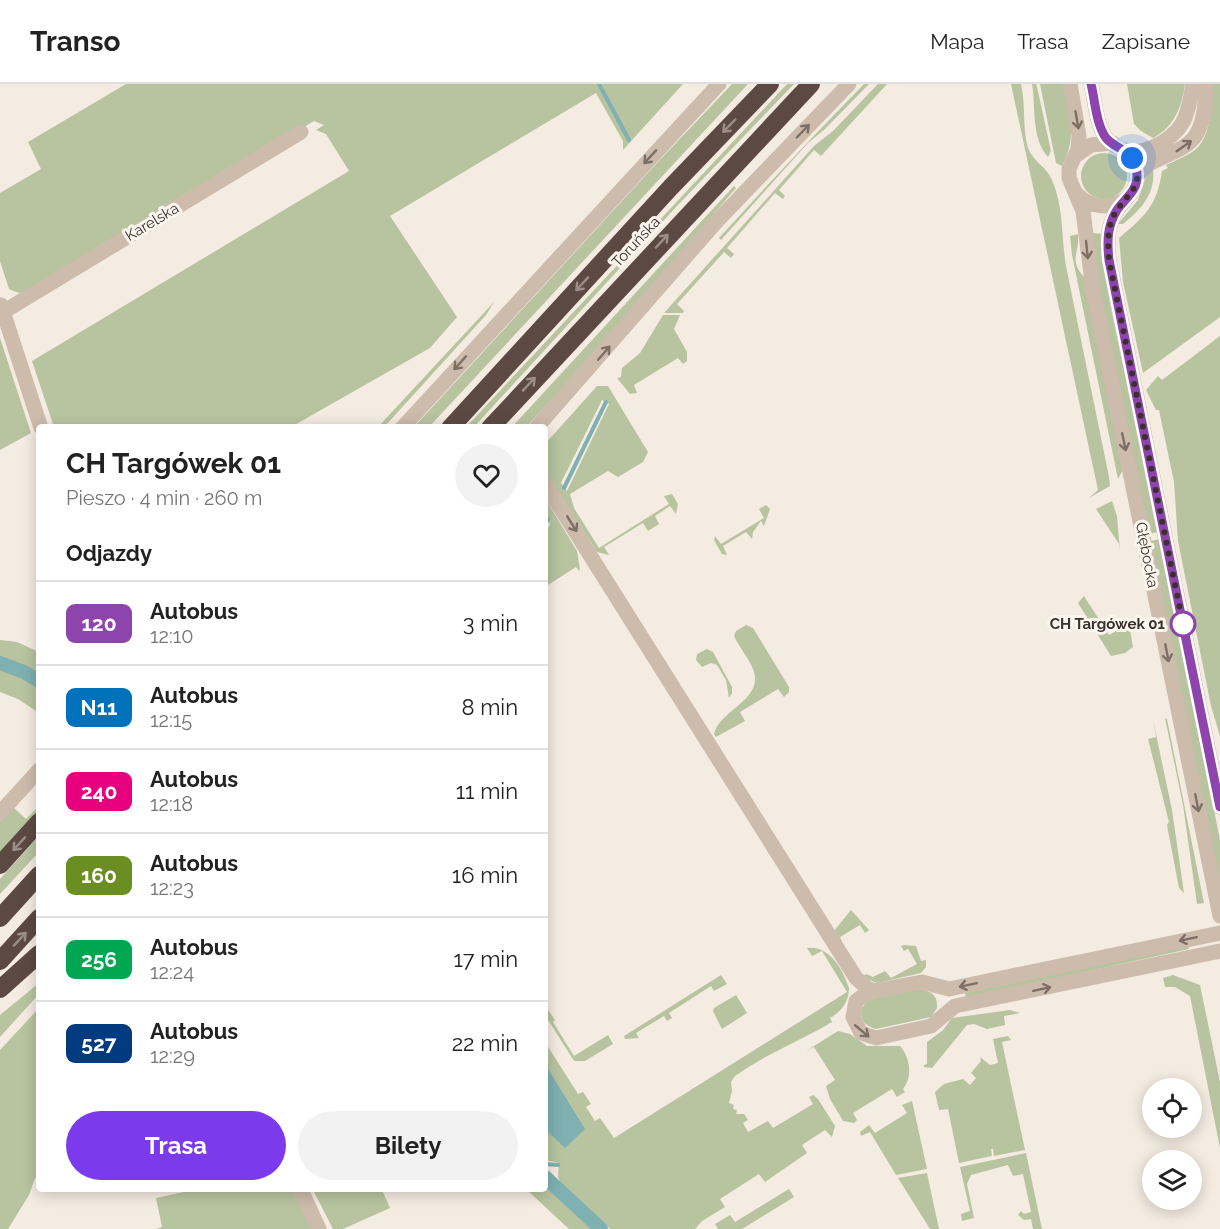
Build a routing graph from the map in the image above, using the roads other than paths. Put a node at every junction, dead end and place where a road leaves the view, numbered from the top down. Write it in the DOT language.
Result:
graph roads {
  1 [pos="719,84"];
  2 [pos="770,84"];
  3 [pos="811,84"];
  4 [pos="849,84"];
  5 [pos="1070,84"];
  6 [pos="1091,84"];
  7 [pos="1193,84"];
  8 [pos="1207,84"];
  9 [pos="301,132"];
  10 [pos="1119,147"];
  11 [pos="1075,156"];
  12 [pos="1137,178"];
  13 [pos="1076,194"];
  14 [pos="1126,199"];
  15 [pos="2,307"];
  16 [pos="39,424"];
  17 [pos="406,424"];
  18 [pos="454,424"];
  19 [pos="494,424"];
  20 [pos="540,424"];
  21 [pos="548,488"];
  22 [pos="36,773"];
  23 [pos="1220,807"];
  24 [pos="0,813"];
  25 [pos="36,825"];
  26 [pos="0,865"];
  27 [pos="36,878"];
  28 [pos="1220,916"];
  29 [pos="0,918"];
  30 [pos="36,921"];
  31 [pos="1220,933"];
  32 [pos="1220,951"];
  33 [pos="36,957"];
  34 [pos="0,961"];
  35 [pos="856,978"];
  36 [pos="938,986"];
  37 [pos="0,988"];
  38 [pos="875,991"];
  39 [pos="856,1001"];
  40 [pos="945,1013"];
  41 [pos="302,1192"];
  42 [pos="319,1229"];
  1 -- 17 [label="street, one-way"];
  2 -- 18 [label="highway, Toruńska, one-way"];
  19 -- 3 [label="highway, Toruńska, one-way"];
  20 -- 4 [label="street, one-way"];
  5 -- 11 [label="street, Głębocka, one-way"];
  6 -- 10 [label="street"];
  7 -- 10 [label="street"];
  12 -- 8 [label="street, one-way"];
  9 -- 15 [label="street, Karelska"];
  10 -- 11 [label="street"];
  10 -- 12 [label="street"];
  11 -- 13 [label="street, Głębocka"];
  12 -- 14 [label="street, Głębocka"];
  13 -- 14 [label="street"];
  13 -- 28 [label="street, Głębocka, one-way"];
  14 -- 23 [label="street, Głębocka"];
  15 -- 16 [label="street"];
  21 -- 35 [label="street, one-way"];
  22 -- 24 [label="street"];
  25 -- 26 [label="highway, one-way"];
  27 -- 29 [label="highway"];
  34 -- 30 [label="highway, one-way"];
  31 -- 36 [label="street, one-way"];
  40 -- 32 [label="street, one-way"];
  33 -- 37 [label="highway"];
  35 -- 38 [label="street"];
  35 -- 39 [label="street"];
  36 -- 38 [label="street"];
  36 -- 40 [label="street"];
  38 -- 39 [label="street"];
  39 -- 40 [label="street, one-way"];
  41 -- 42 [label="street"];
}
